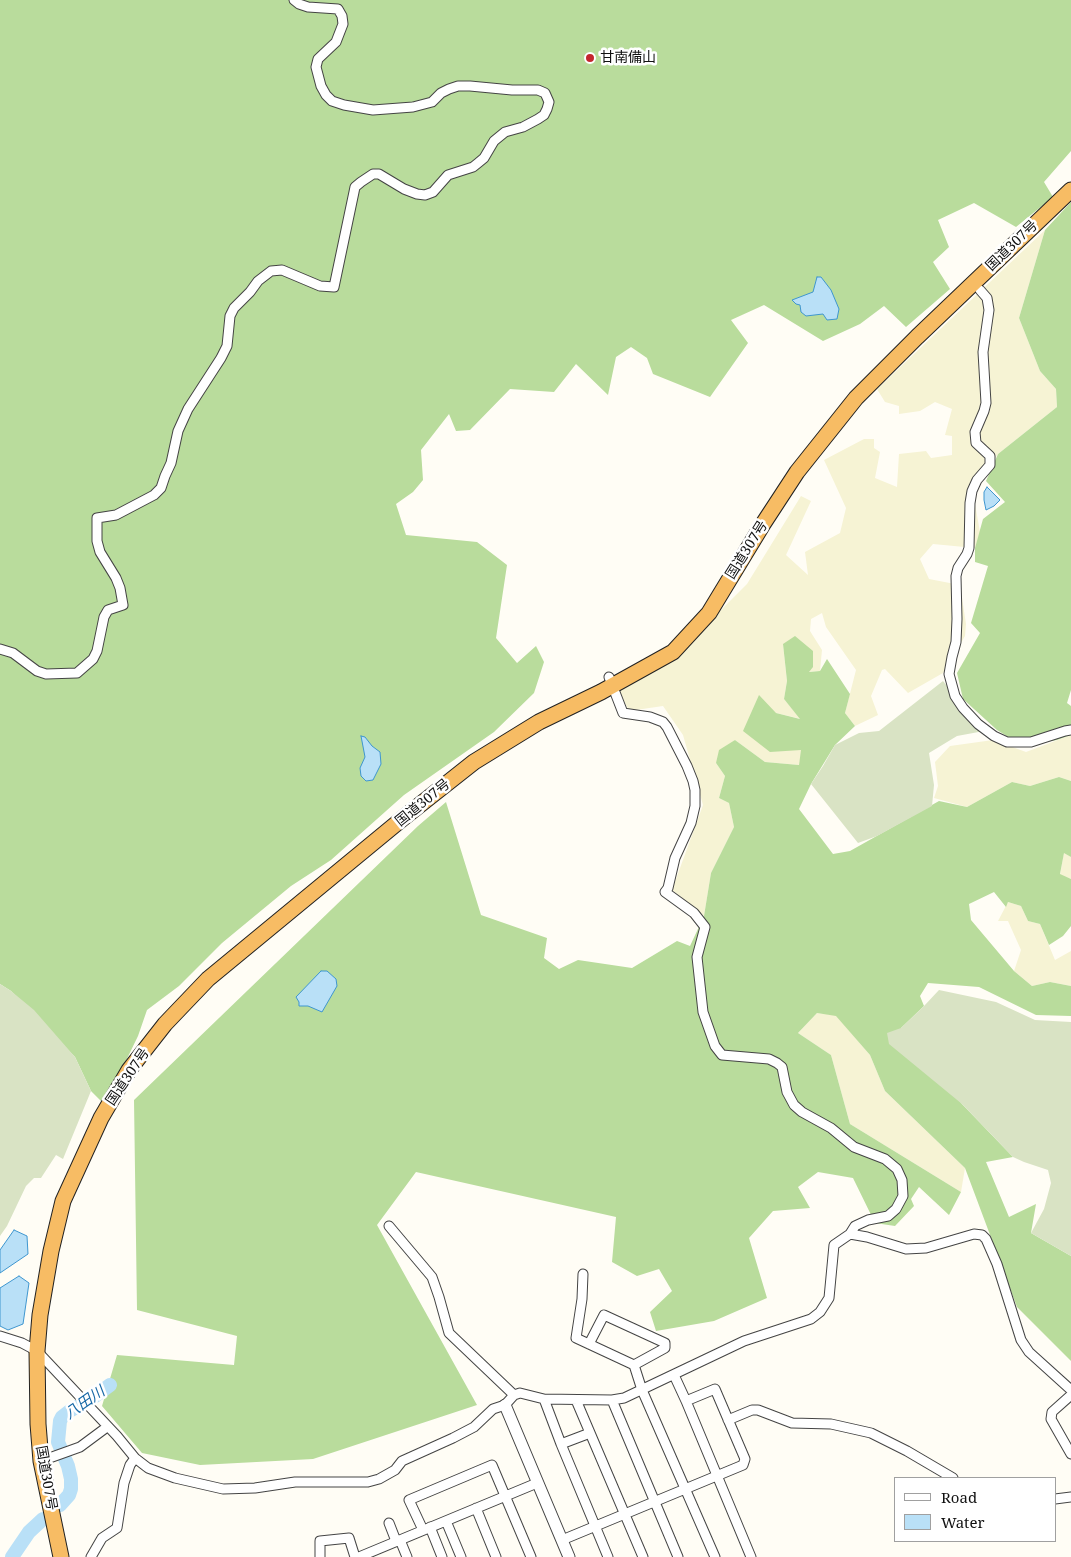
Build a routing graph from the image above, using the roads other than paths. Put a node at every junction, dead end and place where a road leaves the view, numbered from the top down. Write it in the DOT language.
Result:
graph roads {
  1 [pos="294,0"];
  2 [pos="1071,190"];
  3 [pos="980,290"];
  4 [pos="0,649"];
  5 [pos="610,681"];
  6 [pos="1071,730"];
  7 [pos="389,1226"];
  8 [pos="850,1234"];
  9 [pos="583,1274"];
  10 [pos="0,1336"];
  11 [pos="589,1344"];
  12 [pos="37,1351"];
  13 [pos="634,1365"];
  14 [pos="674,1375"];
  15 [pos="642,1390"];
  16 [pos="1071,1390"];
  17 [pos="514,1395"];
  18 [pos="1071,1395"];
  19 [pos="544,1399"];
  20 [pos="576,1400"];
  21 [pos="612,1400"];
  22 [pos="686,1401"];
  23 [pos="505,1405"];
  24 [pos="728,1420"];
  25 [pos="107,1427"];
  26 [pos="590,1433"];
  27 [pos="561,1444"];
  28 [pos="1071,1454"];
  29 [pos="135,1458"];
  30 [pos="41,1461"];
  31 [pos="717,1476"];
  32 [pos="951,1477"];
  33 [pos="537,1483"];
  34 [pos="686,1488"];
  35 [pos="505,1496"];
  36 [pos="1071,1497"];
  37 [pos="1056,1499"];
  38 [pos="655,1502"];
  39 [pos="476,1508"];
  40 [pos="625,1514"];
  41 [pos="446,1521"];
  42 [pos="389,1523"];
  43 [pos="595,1526"];
  44 [pos="426,1529"];
  45 [pos="562,1540"];
  46 [pos="398,1541"];
  47 [pos="370,1555"];
  48 [pos="61,1557"];
  49 [pos="91,1557"];
  50 [pos="320,1557"];
  51 [pos="355,1557"];
  52 [pos="359,1557"];
  53 [pos="407,1557"];
  54 [pos="442,1557"];
  55 [pos="461,1557"];
  56 [pos="496,1557"];
  57 [pos="531,1557"];
  58 [pos="569,1557"];
  59 [pos="608,1557"];
  60 [pos="643,1557"];
  61 [pos="678,1557"];
  62 [pos="715,1557"];
  63 [pos="752,1557"];
  1 -- 4 [label="street"];
  2 -- 5 [label="highway, 国道307号"];
  3 -- 6 [label="street"];
  5 -- 8 [label="street"];
  5 -- 12 [label="highway, 国道307号"];
  7 -- 17 [label="street"];
  8 -- 14 [label="street"];
  8 -- 16 [label="street"];
  9 -- 11 [label="street"];
  10 -- 12 [label="street"];
  11 -- 13 [label="street"];
  11 -- 13 [label="street"];
  12 -- 25 [label="street"];
  12 -- 30 [label="highway, 国道307号"];
  13 -- 15 [label="street"];
  14 -- 15 [label="street"];
  14 -- 22 [label="street"];
  15 -- 21 [label="street"];
  15 -- 34 [label="street"];
  17 -- 19 [label="street"];
  17 -- 23 [label="street"];
  18 -- 28 [label="street"];
  19 -- 20 [label="street"];
  19 -- 27 [label="street"];
  20 -- 21 [label="street"];
  20 -- 26 [label="street"];
  21 -- 38 [label="street"];
  22 -- 24 [label="street"];
  22 -- 31 [label="street"];
  23 -- 29 [label="street"];
  23 -- 33 [label="street"];
  24 -- 31 [label="street"];
  24 -- 32 [label="street"];
  25 -- 29 [label="street"];
  25 -- 30 [label="street"];
  26 -- 27 [label="street"];
  26 -- 40 [label="street"];
  27 -- 43 [label="street"];
  29 -- 49 [label="street"];
  30 -- 48 [label="highway, 国道307号"];
  31 -- 34 [label="street"];
  31 -- 63 [label="street"];
  33 -- 35 [label="street"];
  33 -- 45 [label="street"];
  34 -- 38 [label="street"];
  34 -- 62 [label="street"];
  35 -- 39 [label="street"];
  35 -- 44 [label="street"];
  35 -- 57 [label="street"];
  36 -- 37 [label="street"];
  38 -- 40 [label="street"];
  38 -- 61 [label="street"];
  39 -- 41 [label="street"];
  39 -- 56 [label="street"];
  40 -- 43 [label="street"];
  40 -- 60 [label="street"];
  41 -- 44 [label="street"];
  41 -- 55 [label="street"];
  42 -- 46 [label="street"];
  43 -- 45 [label="street"];
  43 -- 59 [label="street"];
  44 -- 46 [label="street"];
  44 -- 54 [label="street"];
  45 -- 58 [label="street"];
  46 -- 47 [label="street"];
  46 -- 53 [label="street"];
  47 -- 52 [label="street"];
  50 -- 51 [label="street"];
}
